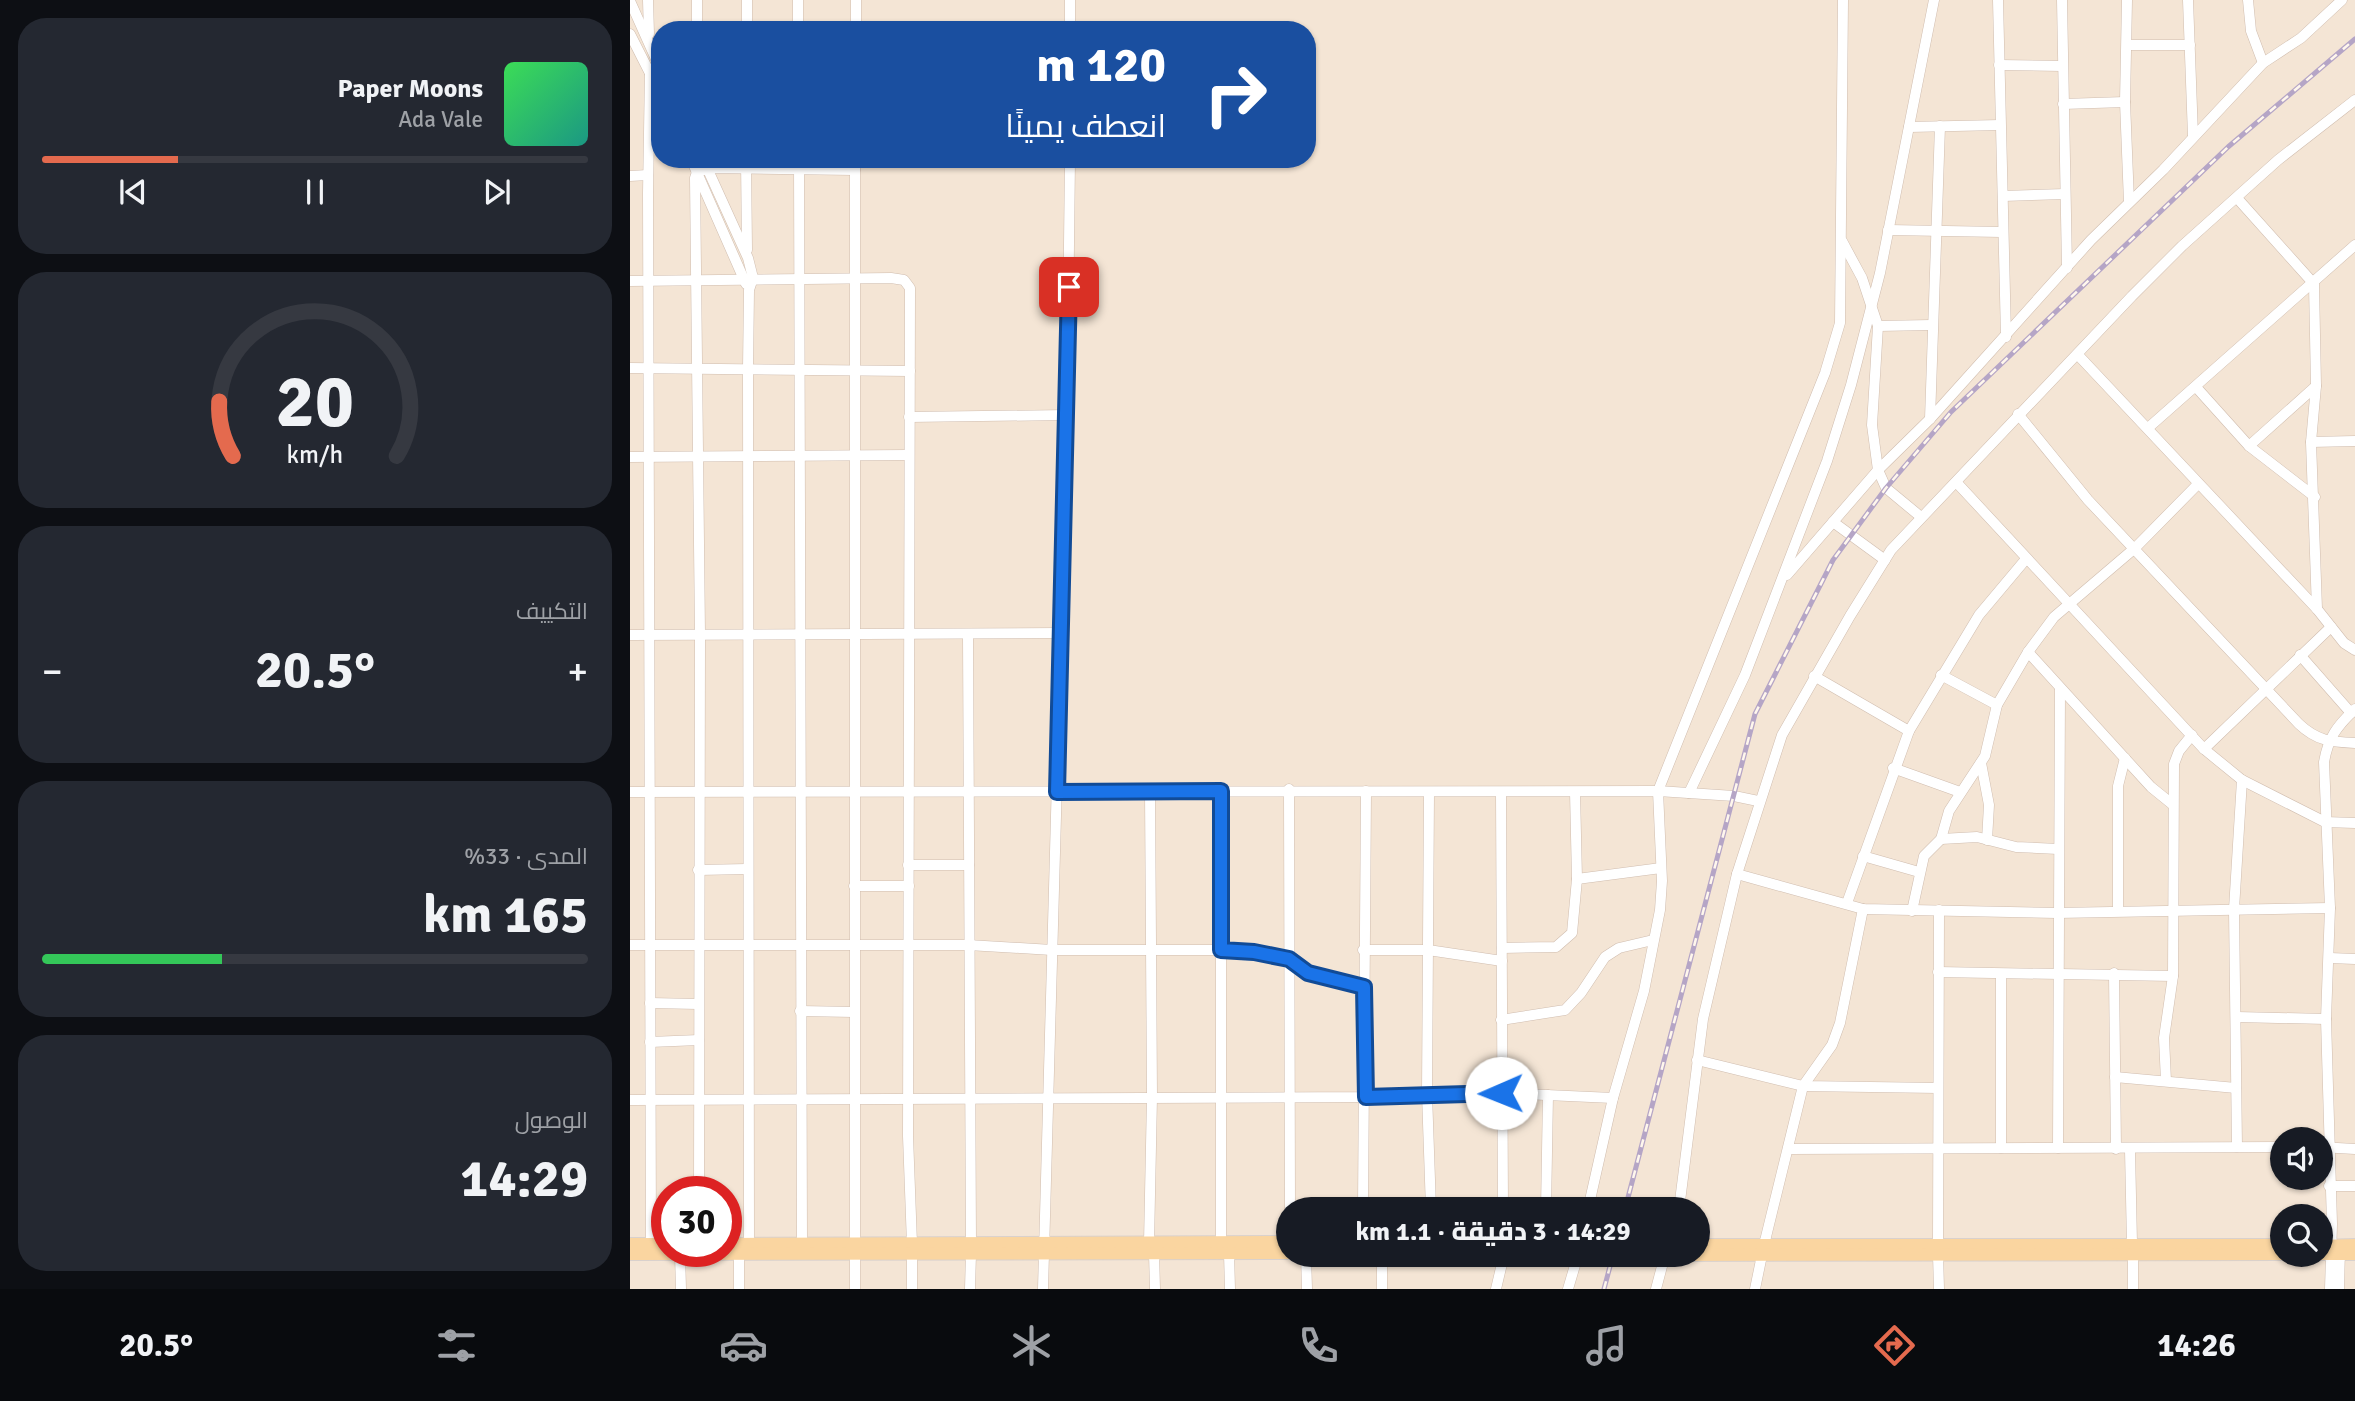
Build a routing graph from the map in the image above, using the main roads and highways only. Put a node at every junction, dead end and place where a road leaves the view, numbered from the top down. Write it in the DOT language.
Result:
graph roads {
  1 [pos="1276,1243"];
  2 [pos="630,1244"];
  3 [pos="651,1244"];
  4 [pos="742,1244"];
  5 [pos="2270,1245"];
  6 [pos="2355,1245"];
  7 [pos="1710,1246"];
  8 [pos="1225,1248"];
  9 [pos="856,1249"];
  10 [pos="2133,1249"];
  11 [pos="2333,1249"];
  12 [pos="1763,1250"];
  13 [pos="2333,1250"];
  14 [pos="1276,1252"];
  15 [pos="1710,1253"];
  16 [pos="630,1254"];
  17 [pos="2270,1254"];
  18 [pos="2355,1254"];
  1 -- 8 [label="main road"];
  2 -- 3 [label="main road"];
  4 -- 9 [label="main road"];
  5 -- 10 [label="main road"];
  6 -- 11 [label="main road"];
  7 -- 12 [label="main road"];
  8 -- 9 [label="main road"];
  8 -- 14 [label="main road"];
  9 -- 16 [label="main road"];
  10 -- 12 [label="main road"];
  10 -- 17 [label="main road"];
  12 -- 15 [label="main road"];
  13 -- 18 [label="main road"];
}
